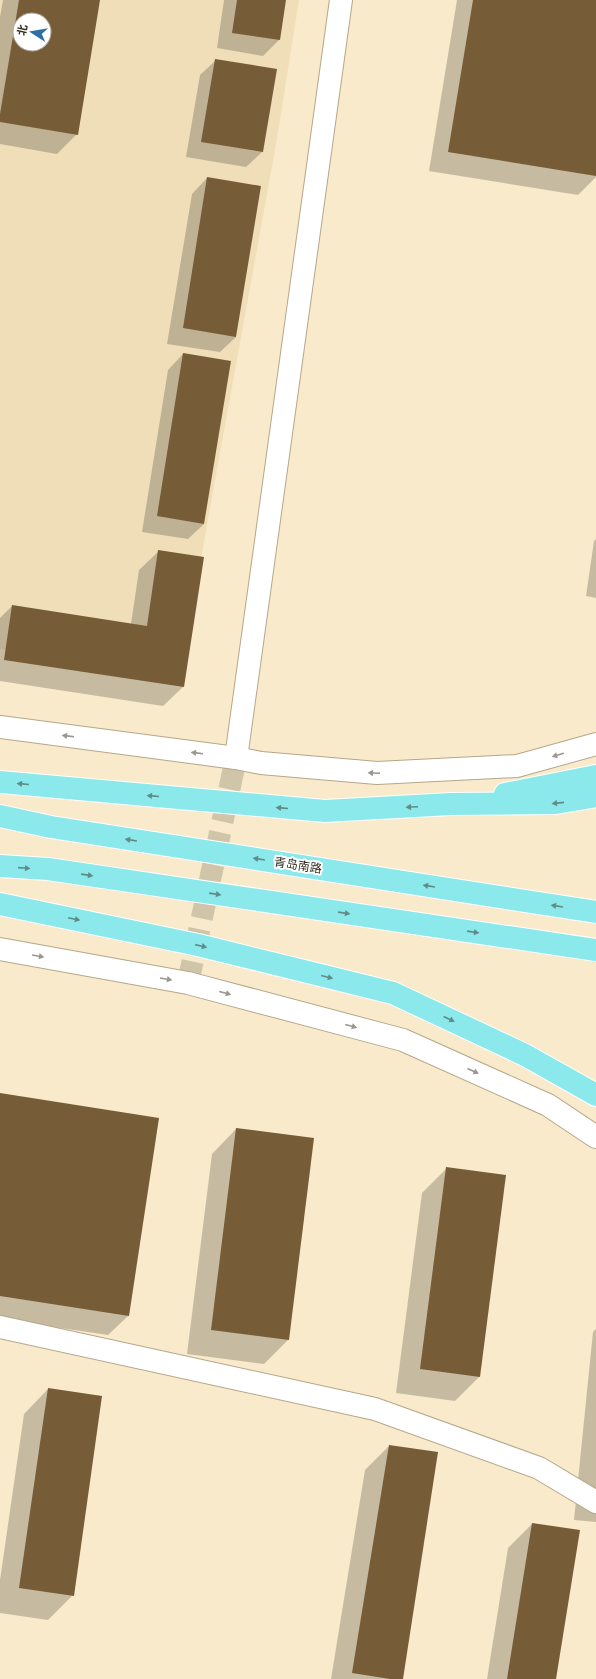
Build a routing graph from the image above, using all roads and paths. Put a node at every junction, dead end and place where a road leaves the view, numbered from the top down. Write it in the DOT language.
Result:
graph roads {
  1 [pos="341,0"];
  2 [pos="0,727"];
  3 [pos="596,744"];
  4 [pos="236,758"];
  5 [pos="596,776"];
  6 [pos="0,782"];
  7 [pos="596,796"];
  8 [pos="451,804"];
  9 [pos="0,816"];
  10 [pos="0,866"];
  11 [pos="0,904"];
  12 [pos="596,912"];
  13 [pos="0,949"];
  14 [pos="596,950"];
  15 [pos="596,1095"];
  16 [pos="596,1137"];
  17 [pos="0,1327"];
  18 [pos="596,1502"];
  1 -- 4 [label="street"];
  4 -- 2 [label="street, one-way"];
  3 -- 4 [label="street, one-way"];
  5 -- 8 [label="main road"];
  8 -- 6 [label="main road, one-way"];
  7 -- 8 [label="main road, one-way"];
  12 -- 9 [label="main road, 青岛南路, one-way"];
  10 -- 14 [label="main road, one-way"];
  11 -- 15 [label="main road, one-way"];
  13 -- 16 [label="street, one-way"];
  17 -- 18 [label="street"];
}
